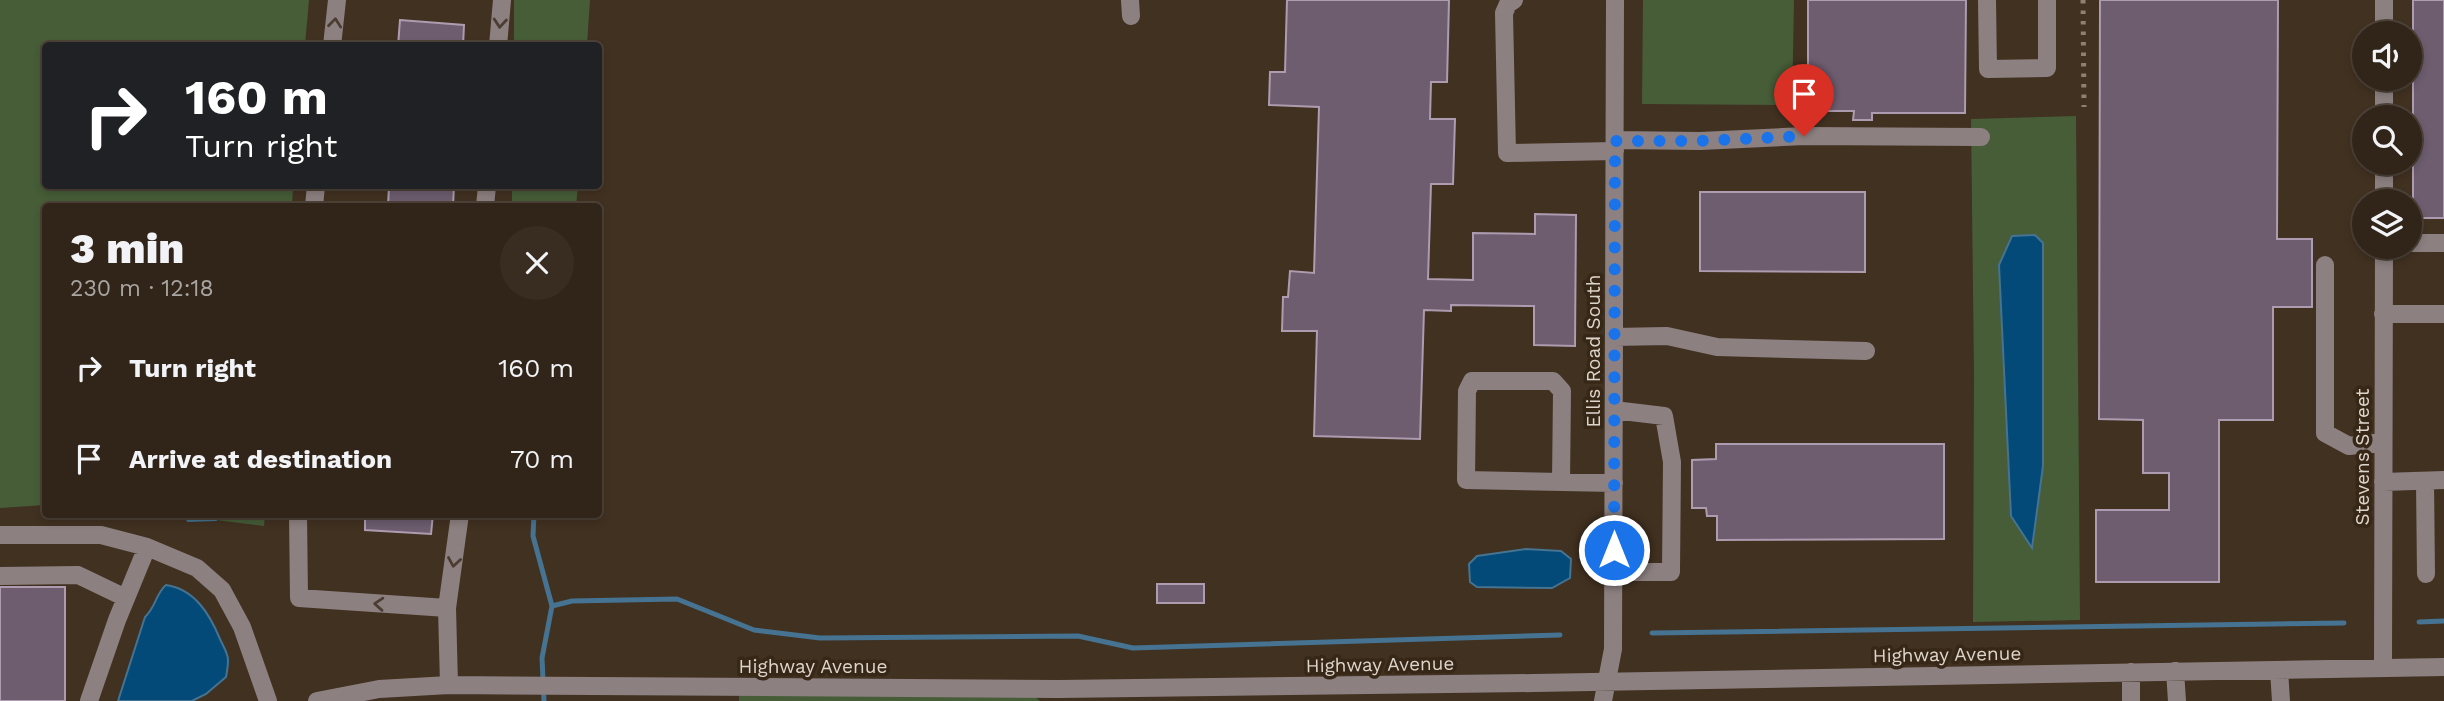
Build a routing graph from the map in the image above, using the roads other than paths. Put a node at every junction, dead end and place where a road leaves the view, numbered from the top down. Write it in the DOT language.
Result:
graph roads {
  1 [pos="337,0"];
  2 [pos="502,0"];
  3 [pos="1514,0"];
  4 [pos="1615,0"];
  5 [pos="1987,0"];
  6 [pos="2047,0"];
  7 [pos="2384,0"];
  8 [pos="2384,21"];
  9 [pos="332,42"];
  10 [pos="498,42"];
  11 [pos="1981,137"];
  12 [pos="1615,146"];
  13 [pos="2422,243"];
  14 [pos="2444,243"];
  15 [pos="2384,259"];
  16 [pos="2325,265"];
  17 [pos="2383,314"];
  18 [pos="2444,314"];
  19 [pos="1614,337"];
  20 [pos="1866,351"];
  21 [pos="1614,410"];
  22 [pos="2383,442"];
  23 [pos="2444,480"];
  24 [pos="2426,481"];
  25 [pos="1561,482"];
  26 [pos="2383,482"];
  27 [pos="1614,483"];
  28 [pos="298,518"];
  29 [pos="459,518"];
  30 [pos="0,535"];
  31 [pos="147,547"];
  32 [pos="1614,572"];
  33 [pos="2426,574"];
  34 [pos="0,576"];
  35 [pos="126,598"];
  36 [pos="447,608"];
  37 [pos="2444,667"];
  38 [pos="2383,668"];
  39 [pos="2279,670"];
  40 [pos="2175,671"];
  41 [pos="2131,672"];
  42 [pos="1608,680"];
  43 [pos="449,685"];
  44 [pos="1059,695"];
  45 [pos="89,701"];
  46 [pos="268,701"];
  47 [pos="317,701"];
  48 [pos="1603,701"];
  49 [pos="2132,701"];
  50 [pos="2177,701"];
  51 [pos="2281,701"];
  9 -- 1 [label="street, one-way"];
  2 -- 10 [label="street, one-way"];
  3 -- 12 [label="street"];
  4 -- 12 [label="street, Ellis Road South"];
  5 -- 6 [label="street"];
  7 -- 8 [label="street"];
  11 -- 12 [label="street"];
  12 -- 19 [label="street, Ellis Road South"];
  13 -- 14 [label="street"];
  15 -- 17 [label="street, Stevens Street"];
  16 -- 22 [label="street"];
  17 -- 18 [label="street"];
  17 -- 22 [label="street, Stevens Street"];
  19 -- 20 [label="street"];
  19 -- 21 [label="street, Ellis Road South"];
  21 -- 27 [label="street, Ellis Road South"];
  21 -- 32 [label="street"];
  22 -- 26 [label="street, Stevens Street"];
  23 -- 24 [label="street"];
  24 -- 26 [label="street"];
  24 -- 33 [label="street"];
  25 -- 25 [label="street"];
  25 -- 27 [label="street"];
  26 -- 38 [label="street, Stevens Street"];
  27 -- 32 [label="street, Ellis Road South"];
  36 -- 28 [label="street, one-way"];
  29 -- 36 [label="street, one-way"];
  30 -- 31 [label="street"];
  31 -- 35 [label="street"];
  31 -- 46 [label="street"];
  32 -- 42 [label="street, Ellis Road South"];
  34 -- 35 [label="street"];
  35 -- 45 [label="street"];
  36 -- 43 [label="street"];
  37 -- 38 [label="street, Highway Avenue"];
  38 -- 39 [label="street, Highway Avenue"];
  39 -- 40 [label="street, Highway Avenue"];
  39 -- 51 [label="street"];
  40 -- 41 [label="street, Highway Avenue"];
  40 -- 50 [label="street"];
  41 -- 42 [label="street, Highway Avenue"];
  41 -- 49 [label="street"];
  42 -- 44 [label="street, Highway Avenue"];
  42 -- 48 [label="street, Ellis Road South"];
  43 -- 44 [label="street, Highway Avenue"];
  43 -- 47 [label="street, Highway Avenue"];
}
